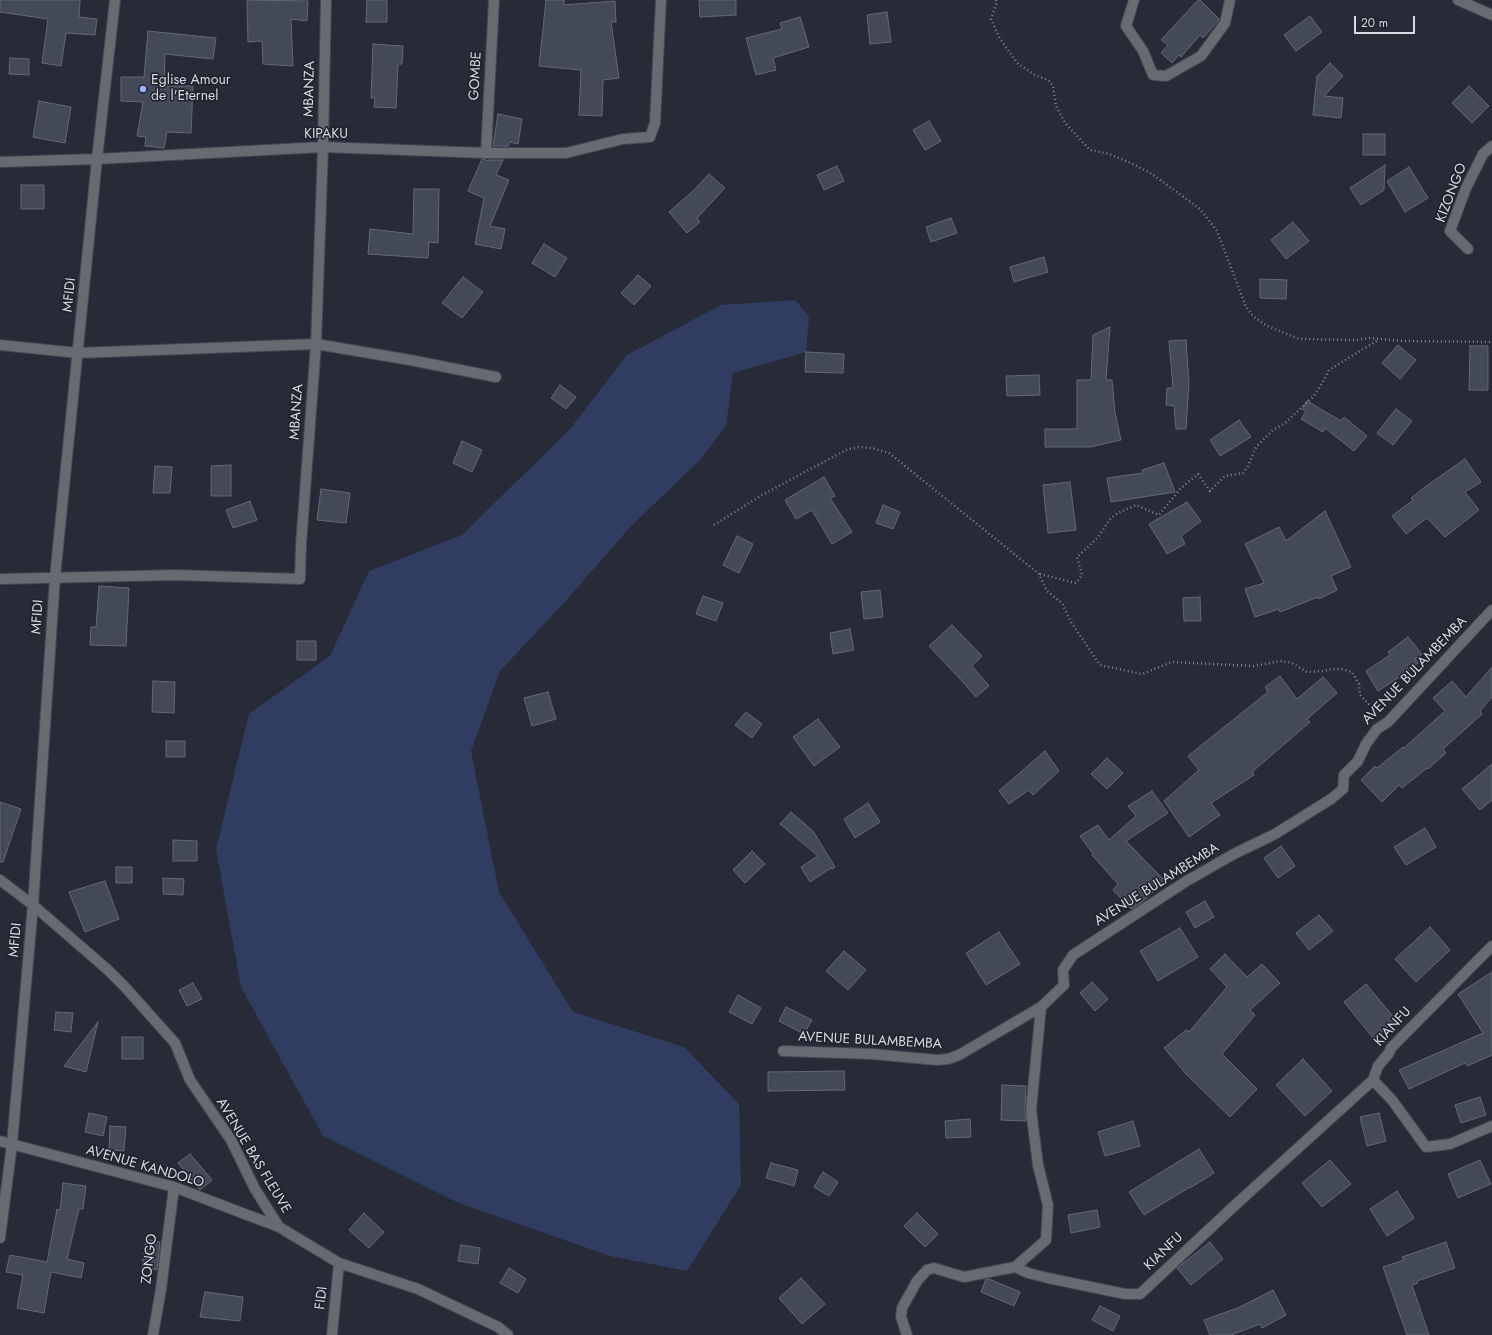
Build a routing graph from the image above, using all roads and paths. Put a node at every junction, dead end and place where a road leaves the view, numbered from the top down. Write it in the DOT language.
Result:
graph roads {
  1 [pos="115,0"];
  2 [pos="326,0"];
  3 [pos="494,0"];
  4 [pos="662,0"];
  5 [pos="996,0"];
  6 [pos="1134,0"];
  7 [pos="1230,0"];
  8 [pos="1458,0"];
  9 [pos="1492,14"];
  10 [pos="1492,146"];
  11 [pos="323,147"];
  12 [pos="486,153"];
  13 [pos="97,159"];
  14 [pos="0,162"];
  15 [pos="1468,249"];
  16 [pos="1379,339"];
  17 [pos="1492,342"];
  18 [pos="316,344"];
  19 [pos="0,345"];
  20 [pos="78,353"];
  21 [pos="496,377"];
  22 [pos="714,525"];
  23 [pos="1039,574"];
  24 [pos="55,577"];
  25 [pos="0,579"];
  26 [pos="1492,610"];
  27 [pos="1388,722"];
  28 [pos="0,880"];
  29 [pos="33,905"];
  30 [pos="1492,946"];
  31 [pos="1041,1007"];
  32 [pos="783,1051"];
  33 [pos="1373,1080"];
  34 [pos="1492,1126"];
  35 [pos="0,1141"];
  36 [pos="12,1144"];
  37 [pos="174,1187"];
  38 [pos="279,1227"];
  39 [pos="0,1238"];
  40 [pos="339,1263"];
  41 [pos="1015,1267"];
  42 [pos="498,1331"];
  43 [pos="153,1335"];
  44 [pos="332,1335"];
  45 [pos="508,1335"];
  46 [pos="907,1335"];
  1 -- 13 [label="street, MFIDI"];
  2 -- 11 [label="street, MBANZA"];
  3 -- 12 [label="street, GOMBE"];
  4 -- 12 [label="street, KIPAKU"];
  5 -- 16 [label="path"];
  6 -- 7 [label="street"];
  8 -- 9 [label="street"];
  10 -- 15 [label="street, KIZONGO"];
  11 -- 12 [label="street, KIPAKU"];
  11 -- 13 [label="street, KIPAKU"];
  11 -- 18 [label="street, MBANZA"];
  13 -- 14 [label="street, KIPAKU"];
  13 -- 20 [label="street, MFIDI"];
  16 -- 17 [label="path"];
  16 -- 23 [label="path"];
  18 -- 20 [label="street"];
  18 -- 21 [label="street"];
  18 -- 24 [label="street, MBANZA"];
  19 -- 20 [label="street"];
  20 -- 24 [label="street, MFIDI"];
  22 -- 23 [label="path"];
  23 -- 27 [label="path"];
  24 -- 25 [label="street"];
  24 -- 29 [label="street, MFIDI"];
  26 -- 27 [label="street, AVENUE BULAMBEMBA"];
  27 -- 31 [label="street, AVENUE BULAMBEMBA"];
  28 -- 29 [label="street, AVENUE BAS FLEUVE"];
  29 -- 36 [label="street, MFIDI"];
  29 -- 38 [label="street, AVENUE BAS FLEUVE"];
  30 -- 33 [label="street, KIANFU"];
  31 -- 32 [label="street, AVENUE BULAMBEMBA"];
  31 -- 41 [label="street"];
  33 -- 34 [label="street"];
  33 -- 41 [label="street, KIANFU"];
  35 -- 36 [label="street, AVENUE KANDOLO"];
  36 -- 37 [label="street, AVENUE KANDOLO"];
  36 -- 39 [label="street, MFIDI"];
  37 -- 38 [label="street, AVENUE KANDOLO"];
  37 -- 43 [label="street, ZONGO"];
  38 -- 40 [label="street, AVENUE BAS FLEUVE"];
  40 -- 42 [label="street, AVENUE BAS FLEUVE"];
  40 -- 44 [label="street, FIDI"];
  41 -- 46 [label="street"];
  42 -- 45 [label="street, AVENUE BAS FLEUVE"];
}
